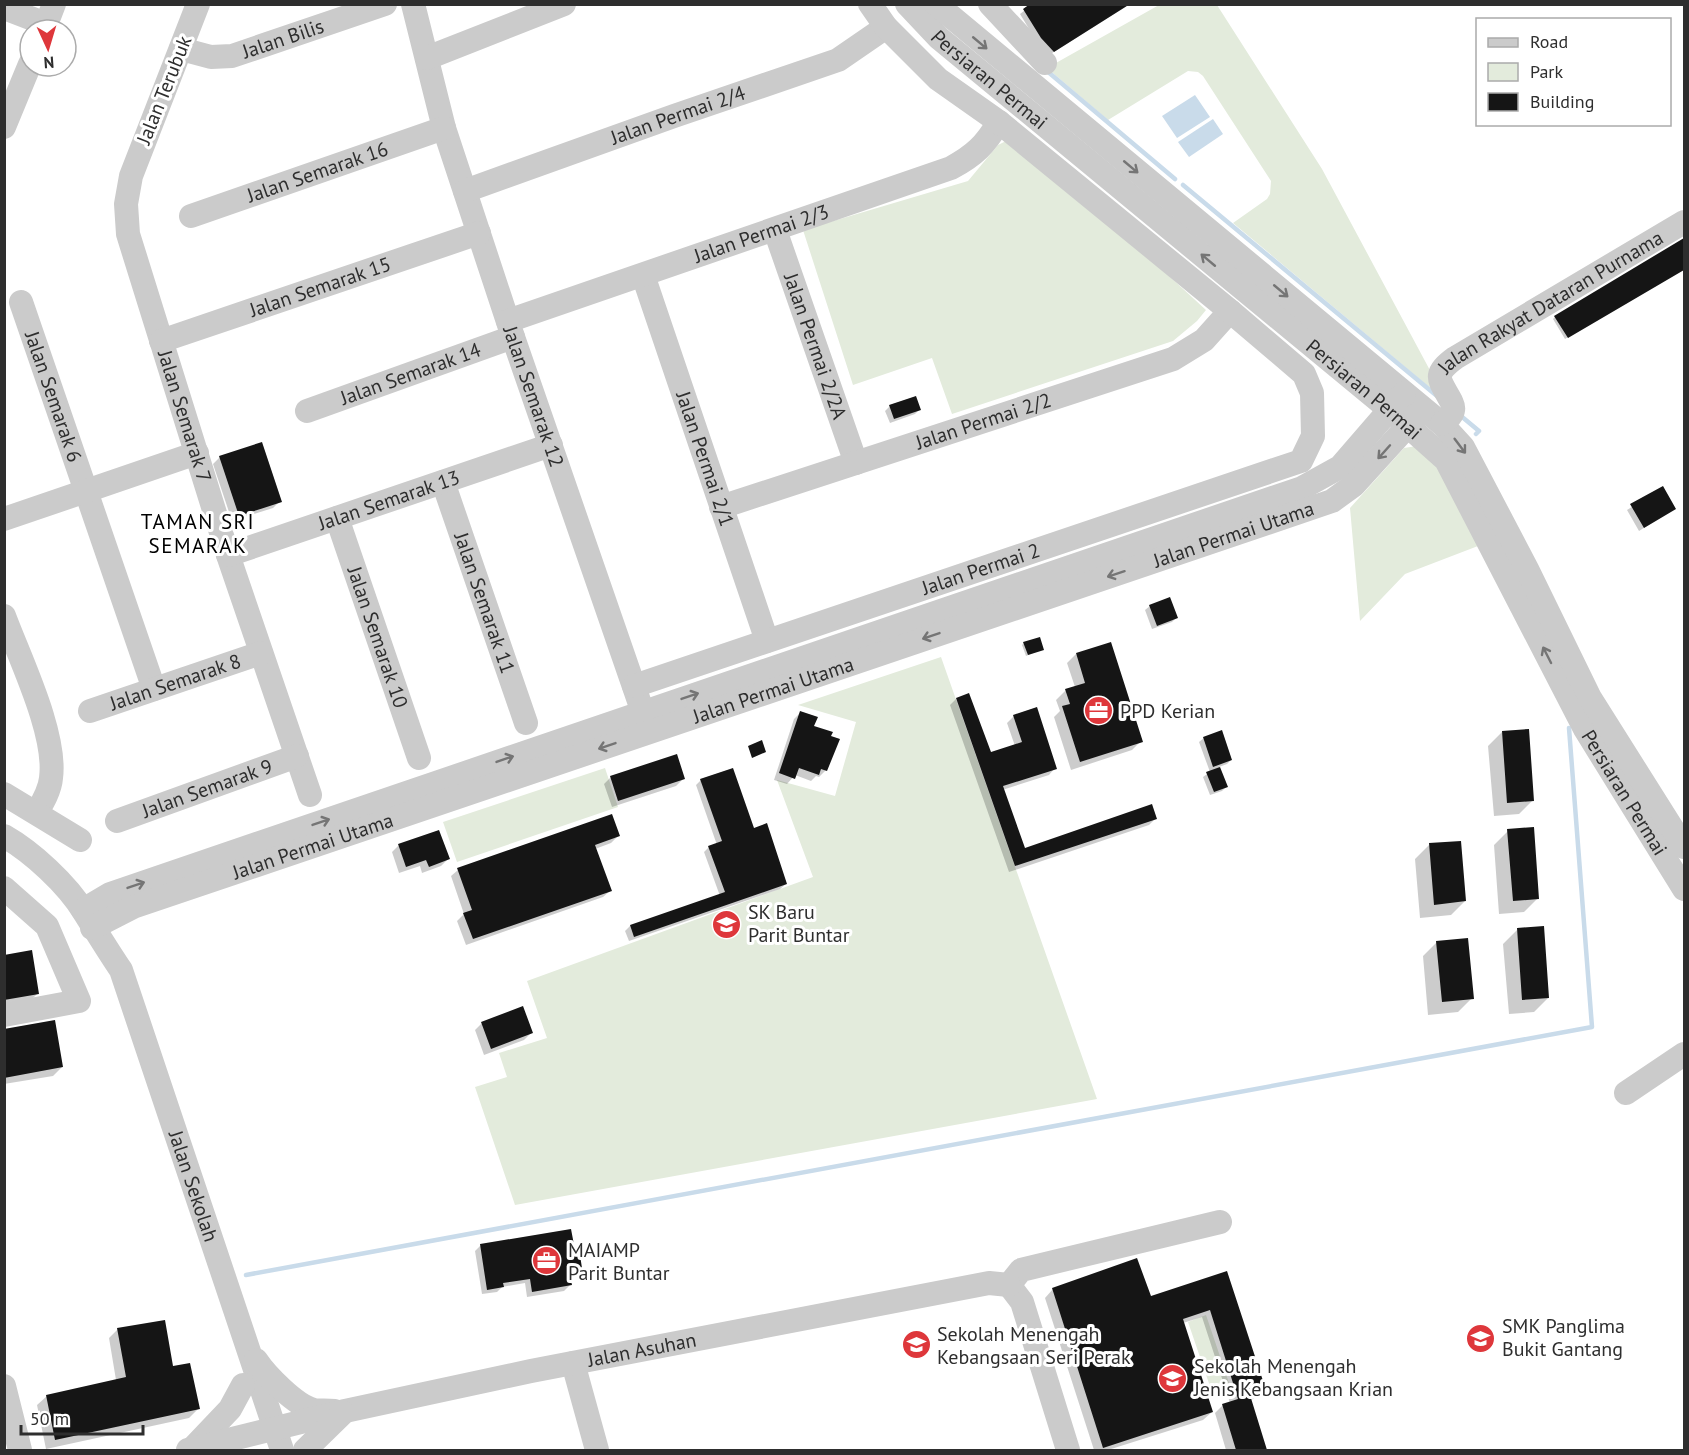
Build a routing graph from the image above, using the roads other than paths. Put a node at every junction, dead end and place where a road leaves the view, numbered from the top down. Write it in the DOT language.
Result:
graph roads {
  1 [pos="198,4"];
  2 [pos="385,4"];
  3 [pos="413,4"];
  4 [pos="870,4"];
  5 [pos="907,4"];
  6 [pos="936,4"];
  7 [pos="993,5"];
  8 [pos="555,6"];
  9 [pos="4,8"];
  10 [pos="41,18"];
  11 [pos="886,27"];
  12 [pos="181,49"];
  13 [pos="427,58"];
  14 [pos="1045,63"];
  15 [pos="24,78"];
  16 [pos="999,122"];
  17 [pos="4,127"];
  18 [pos="444,128"];
  19 [pos="130,176"];
  20 [pos="465,191"];
  21 [pos="191,216"];
  22 [pos="1684,222"];
  23 [pos="776,230"];
  24 [pos="479,233"];
  25 [pos="642,275"];
  26 [pos="21,302"];
  27 [pos="1230,310"];
  28 [pos="511,329"];
  29 [pos="161,341"];
  30 [pos="1406,410"];
  31 [pos="307,411"];
  32 [pos="1442,424"];
  33 [pos="550,445"];
  34 [pos="197,453"];
  35 [pos="856,463"];
  36 [pos="442,482"];
  37 [pos="86,491"];
  38 [pos="721,507"];
  39 [pos="337,518"];
  40 [pos="4,519"];
  41 [pos="1035,551"];
  42 [pos="228,555"];
  43 [pos="1047,586"];
  44 [pos="5,618"];
  45 [pos="767,641"];
  46 [pos="261,653"];
  47 [pos="634,686"];
  48 [pos="154,689"];
  49 [pos="90,711"];
  50 [pos="646,722"];
  51 [pos="526,723"];
  52 [pos="297,756"];
  53 [pos="419,758"];
  54 [pos="4,794"];
  55 [pos="310,795"];
  56 [pos="37,813"];
  57 [pos="117,821"];
  58 [pos="1680,831"];
  59 [pos="4,836"];
  60 [pos="80,840"];
  61 [pos="4,888"];
  62 [pos="1684,889"];
  63 [pos="133,908"];
  64 [pos="88,919"];
  65 [pos="121,970"];
  66 [pos="4,1015"];
  67 [pos="1684,1054"];
  68 [pos="1626,1093"];
  69 [pos="1220,1222"];
  70 [pos="1009,1286"];
  71 [pos="246,1345"];
  72 [pos="573,1363"];
  73 [pos="243,1385"];
  74 [pos="4,1386"];
  75 [pos="345,1411"];
  76 [pos="270,1441"];
  77 [pos="20,1450"];
  78 [pos="193,1450"];
  79 [pos="304,1450"];
  80 [pos="597,1450"];
  81 [pos="1068,1450"];
  1 -- 12 [label="street, Jalan Terubuk"];
  2 -- 12 [label="street, Jalan Bilis"];
  3 -- 13 [label="street, Jalan Semarak 12"];
  4 -- 11 [label="street"];
  30 -- 5 [label="street, Persiaran Permai, one-way"];
  6 -- 30 [label="street, Persiaran Permai, one-way"];
  7 -- 14 [label="street"];
  8 -- 13 [label="street"];
  9 -- 10 [label="street"];
  11 -- 16 [label="street"];
  11 -- 20 [label="street, Jalan Permai 2/4"];
  12 -- 19 [label="street, Jalan Terubuk"];
  13 -- 18 [label="street, Jalan Semarak 12"];
  15 -- 17 [label="street"];
  16 -- 23 [label="street, Jalan Permai 2/3"];
  16 -- 27 [label="street"];
  18 -- 20 [label="street, Jalan Semarak 12"];
  18 -- 21 [label="street, Jalan Semarak 16"];
  19 -- 29 [label="street, Jalan Semarak 7"];
  20 -- 24 [label="street, Jalan Semarak 12"];
  22 -- 32 [label="street, Jalan Rakyat Dataran Purnama"];
  23 -- 25 [label="street, Jalan Permai 2/3"];
  23 -- 35 [label="street, Jalan Permai 2/2A"];
  24 -- 28 [label="street, Jalan Semarak 12"];
  24 -- 29 [label="street, Jalan Semarak 15"];
  25 -- 28 [label="street, Jalan Permai 2/3"];
  25 -- 38 [label="street, Jalan Permai 2/1"];
  26 -- 37 [label="street, Jalan Semarak 6"];
  27 -- 35 [label="street, Jalan Permai 2/2"];
  27 -- 41 [label="street, Jalan Permai 2"];
  28 -- 31 [label="street, Jalan Semarak 14"];
  28 -- 33 [label="street, Jalan Semarak 12"];
  29 -- 34 [label="street, Jalan Semarak 7"];
  30 -- 32 [label="street, Persiaran Permai"];
  30 -- 43 [label="street, Jalan Permai Utama"];
  62 -- 30 [label="street, Persiaran Permai, one-way"];
  32 -- 58 [label="street, Persiaran Permai, one-way"];
  33 -- 36 [label="street, Jalan Semarak 13"];
  33 -- 47 [label="street, Jalan Semarak 12"];
  34 -- 37 [label="street"];
  34 -- 42 [label="street, Jalan Semarak 7"];
  35 -- 38 [label="street, Jalan Permai 2/2"];
  36 -- 39 [label="street, Jalan Semarak 13"];
  36 -- 51 [label="street, Jalan Semarak 11"];
  37 -- 40 [label="street"];
  37 -- 48 [label="street, Jalan Semarak 6"];
  38 -- 45 [label="street, Jalan Permai 2/1"];
  39 -- 42 [label="street, Jalan Semarak 13"];
  39 -- 53 [label="street, Jalan Semarak 10"];
  41 -- 43 [label="street"];
  41 -- 45 [label="street, Jalan Permai 2"];
  42 -- 46 [label="street, Jalan Semarak 7"];
  43 -- 50 [label="street, Jalan Permai Utama"];
  44 -- 56 [label="street"];
  45 -- 47 [label="street, Jalan Permai 2"];
  46 -- 48 [label="street, Jalan Semarak 8"];
  46 -- 52 [label="street, Jalan Semarak 7"];
  47 -- 50 [label="street, Jalan Semarak 12"];
  48 -- 49 [label="street, Jalan Semarak 8"];
  50 -- 63 [label="street, Jalan Permai Utama, one-way"];
  64 -- 50 [label="street, Jalan Permai Utama, one-way"];
  52 -- 55 [label="street, Jalan Semarak 7"];
  52 -- 57 [label="street, Jalan Semarak 9"];
  54 -- 56 [label="street"];
  56 -- 60 [label="street"];
  59 -- 64 [label="street, Jalan Sekolah"];
  61 -- 66 [label="street"];
  63 -- 64 [label="street, Jalan Permai Utama"];
  63 -- 65 [label="street"];
  64 -- 65 [label="street, Jalan Sekolah"];
  64 -- 73 [label="street, Jalan Sekolah"];
  65 -- 71 [label="street, Jalan Sekolah"];
  67 -- 68 [label="street"];
  69 -- 70 [label="street"];
  70 -- 72 [label="street, Jalan Asuhan"];
  70 -- 81 [label="street"];
  71 -- 75 [label="street"];
  71 -- 76 [label="street, Jalan Sekolah"];
  72 -- 75 [label="street, Jalan Asuhan"];
  72 -- 80 [label="street"];
  73 -- 76 [label="street, Jalan Sekolah"];
  73 -- 78 [label="street"];
  74 -- 77 [label="street"];
  75 -- 76 [label="street, Jalan Asuhan"];
  75 -- 79 [label="street"];
  76 -- 78 [label="street, Jalan Asuhan"];
}
